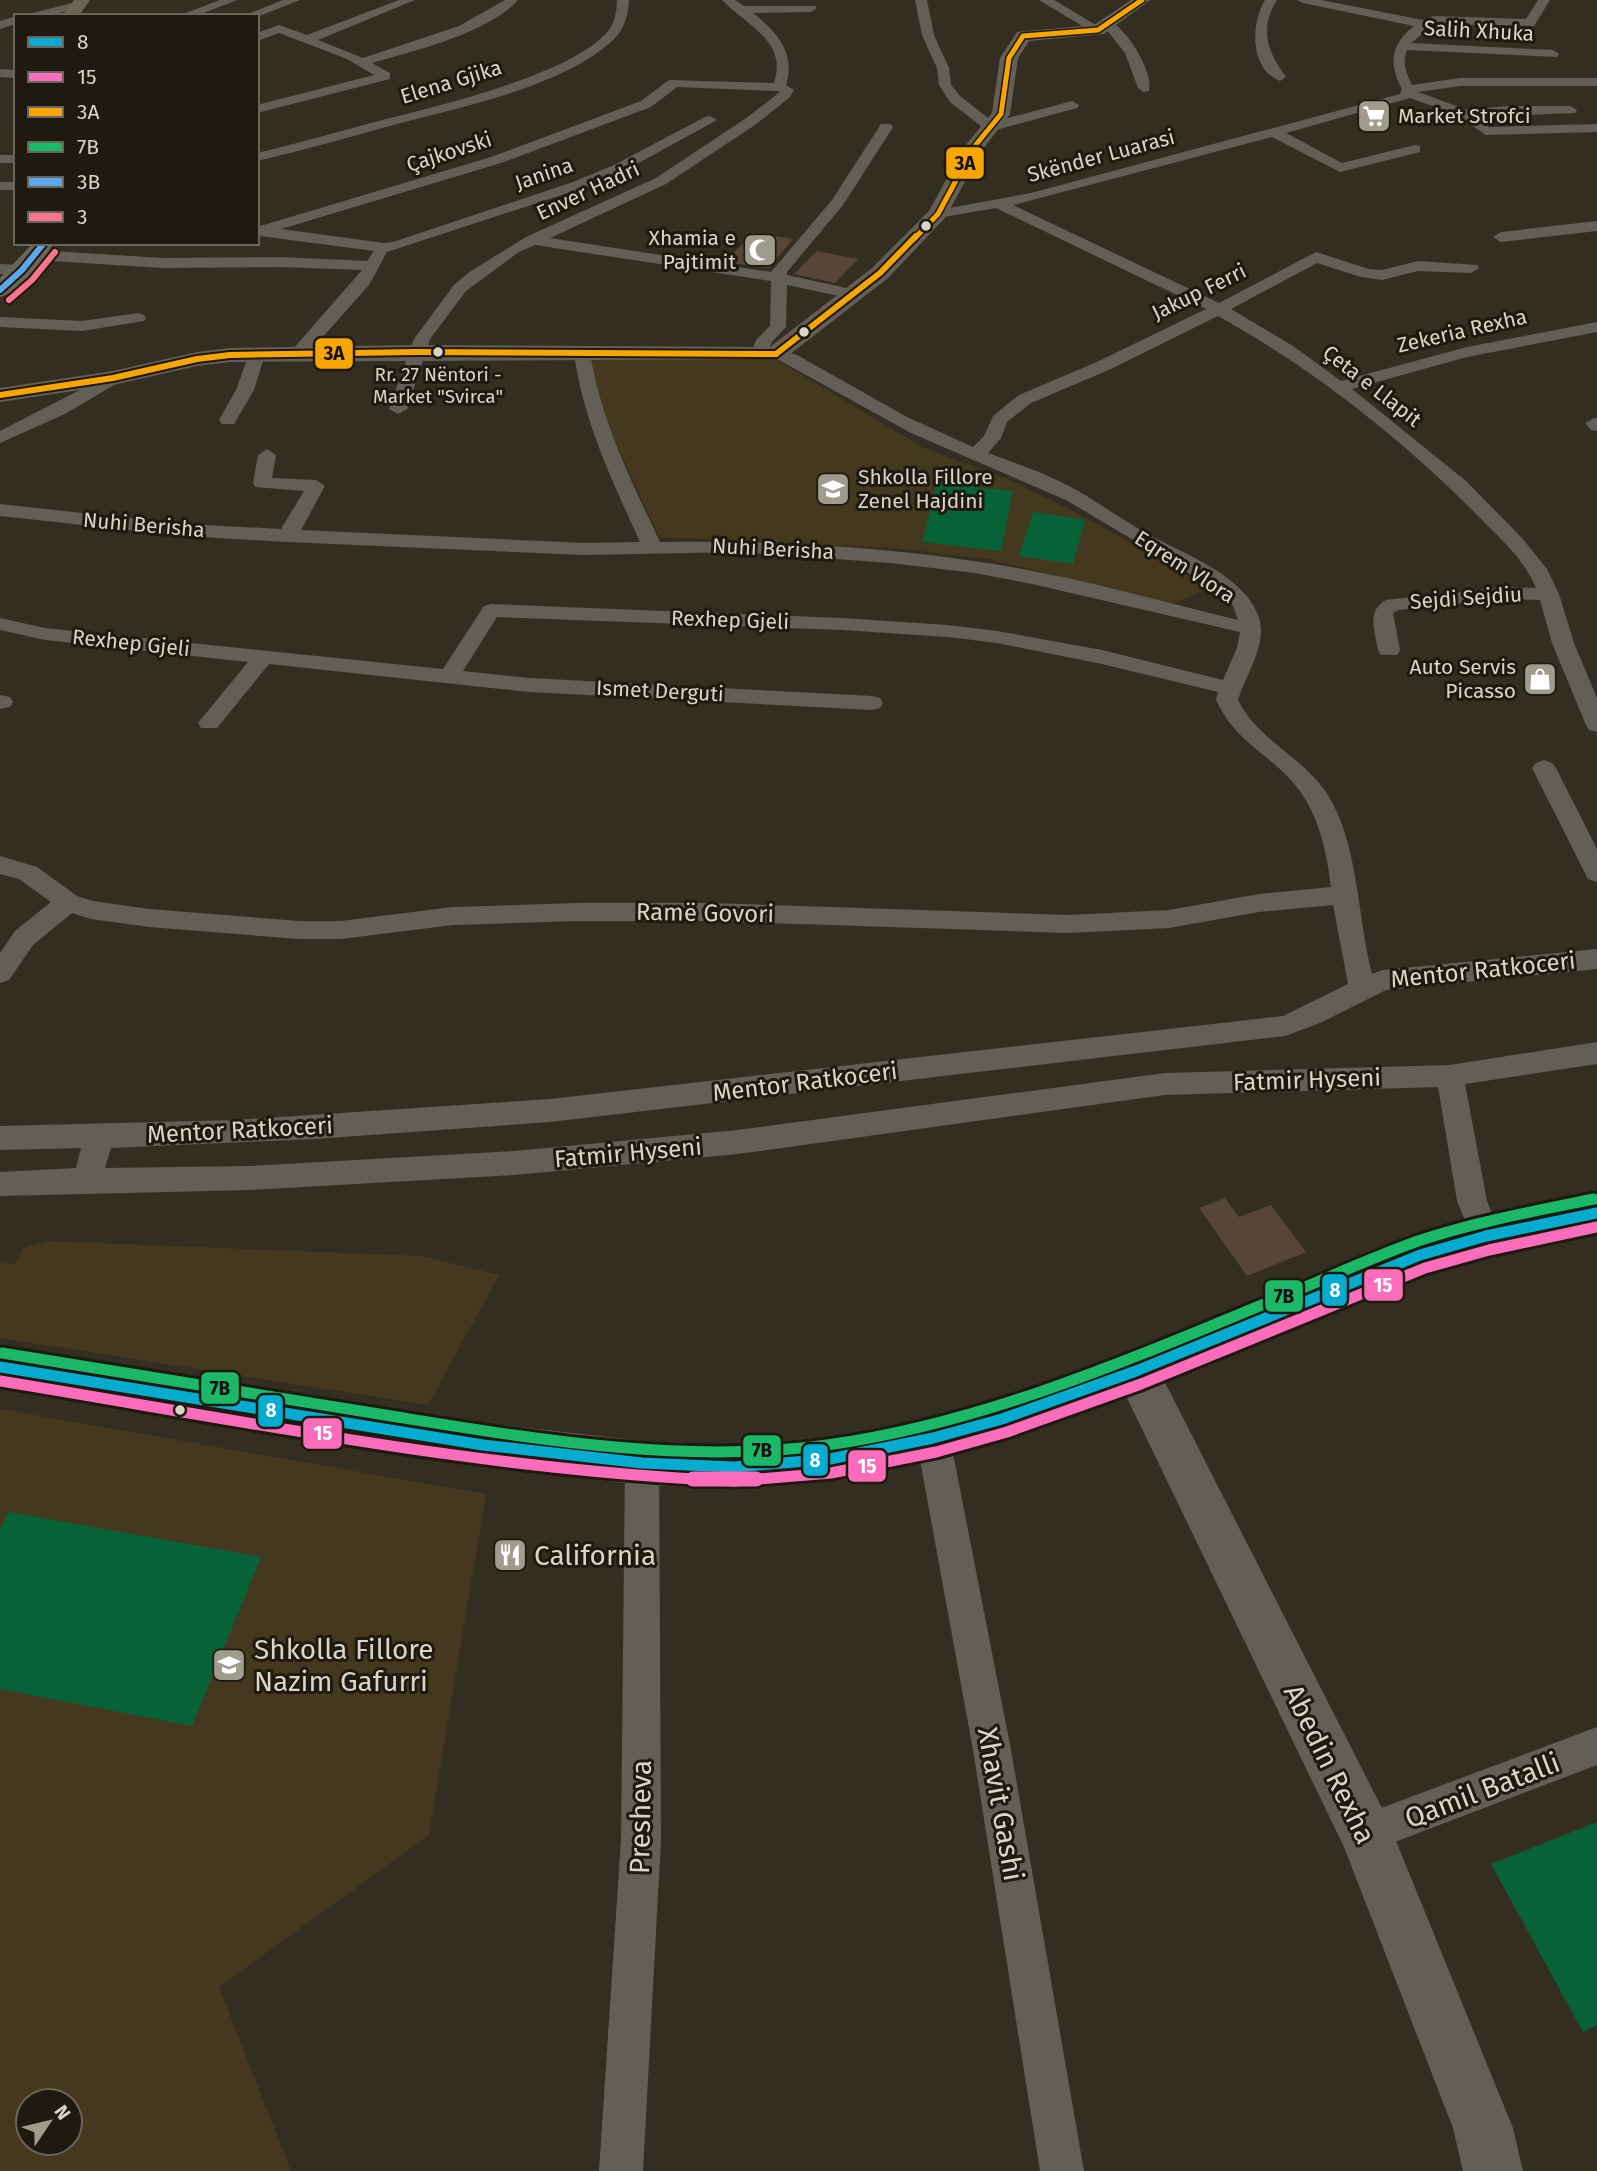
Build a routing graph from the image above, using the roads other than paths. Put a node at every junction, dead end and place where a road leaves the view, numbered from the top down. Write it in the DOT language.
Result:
graph roads {
  1 [pos="231,0"];
  2 [pos="294,0"];
  3 [pos="409,0"];
  4 [pos="512,0"];
  5 [pos="623,0"];
  6 [pos="728,0"];
  7 [pos="921,0"];
  8 [pos="1045,0"];
  9 [pos="1142,0"];
  10 [pos="1271,0"];
  11 [pos="1303,0"];
  12 [pos="1545,0"];
  13 [pos="76,7"];
  14 [pos="811,8"];
  15 [pos="742,10"];
  16 [pos="38,14"];
  17 [pos="190,14"];
  18 [pos="255,14"];
  19 [pos="1424,24"];
  20 [pos="1103,27"];
  21 [pos="259,36"];
  22 [pos="309,39"];
  23 [pos="1402,46"];
  24 [pos="1553,54"];
  25 [pos="363,62"];
  26 [pos="1280,77"];
  27 [pos="1597,82"];
  28 [pos="779,88"];
  29 [pos="1144,88"];
  30 [pos="1408,91"];
  31 [pos="1072,105"];
  32 [pos="259,108"];
  33 [pos="1584,110"];
  34 [pos="1466,114"];
  35 [pos="710,120"];
  36 [pos="886,127"];
  37 [pos="991,127"];
  38 [pos="1597,128"];
  39 [pos="1274,132"];
  40 [pos="1415,149"];
  41 [pos="259,156"];
  42 [pos="1000,204"];
  43 [pos="938,214"];
  44 [pos="1597,226"];
  45 [pos="259,231"];
  46 [pos="1502,237"];
  47 [pos="531,240"];
  48 [pos="384,248"];
  49 [pos="34,256"];
  50 [pos="371,266"];
  51 [pos="1471,268"];
  52 [pos="0,269"];
  53 [pos="779,278"];
  54 [pos="0,290"];
  55 [pos="854,294"];
  56 [pos="1218,308"];
  57 [pos="138,318"];
  58 [pos="0,323"];
  59 [pos="1597,327"];
  60 [pos="416,352"];
  61 [pos="299,353"];
  62 [pos="582,353"];
  63 [pos="257,354"];
  64 [pos="768,354"];
  65 [pos="113,378"];
  66 [pos="1339,388"];
  67 [pos="0,395"];
  68 [pos="398,409"];
  69 [pos="228,419"];
  70 [pos="0,438"];
  71 [pos="267,455"];
  72 [pos="975,456"];
  73 [pos="0,510"];
  74 [pos="288,536"];
  75 [pos="653,548"];
  76 [pos="1549,594"];
  77 [pos="0,624"];
  78 [pos="1252,629"];
  79 [pos="1389,650"];
  80 [pos="263,657"];
  81 [pos="448,678"];
  82 [pos="1229,688"];
  83 [pos="872,703"];
  84 [pos="209,723"];
  85 [pos="1597,725"];
  86 [pos="1544,768"];
  87 [pos="0,865"];
  88 [pos="1597,873"];
  89 [pos="1344,895"];
  90 [pos="68,902"];
  91 [pos="1597,959"];
  92 [pos="0,973"];
  93 [pos="1362,987"];
  94 [pos="1149,1040"];
  95 [pos="1597,1053"];
  96 [pos="1450,1076"];
  97 [pos="1164,1084"];
  98 [pos="99,1137"];
  99 [pos="0,1138"];
  100 [pos="87,1180"];
  101 [pos="0,1184"];
  102 [pos="1597,1213"];
  103 [pos="1486,1236"];
  104 [pos="0,1367"];
  105 [pos="1136,1371"];
  106 [pos="933,1438"];
  107 [pos="642,1463"];
  108 [pos="1597,1746"];
  109 [pos="1366,1833"];
  110 [pos="621,2171"];
  111 [pos="1062,2171"];
  112 [pos="1493,2171"];
  1 -- 17 [label="street"];
  2 -- 18 [label="street"];
  3 -- 22 [label="street"];
  4 -- 25 [label="street"];
  5 -- 41 [label="street, Elena Gjika"];
  6 -- 15 [label="street, Enver Hadri"];
  7 -- 37 [label="street"];
  8 -- 20 [label="street"];
  9 -- 20 [label="street"];
  10 -- 26 [label="street"];
  11 -- 19 [label="street"];
  12 -- 19 [label="street, Salih Xhuka"];
  13 -- 16 [label="street"];
  14 -- 15 [label="street"];
  15 -- 28 [label="street, Enver Hadri"];
  19 -- 23 [label="street, Salih Xhuka"];
  20 -- 29 [label="street"];
  20 -- 37 [label="street"];
  21 -- 22 [label="street"];
  22 -- 25 [label="street"];
  23 -- 24 [label="street, Salih Xhuka"];
  23 -- 30 [label="street, Salih Xhuka"];
  25 -- 32 [label="street"];
  27 -- 30 [label="street, Skënder Luarasi"];
  28 -- 45 [label="street, Çajkovski"];
  28 -- 47 [label="street, Enver Hadri"];
  30 -- 34 [label="street"];
  30 -- 39 [label="street, Skënder Luarasi"];
  31 -- 37 [label="street"];
  33 -- 34 [label="street"];
  34 -- 38 [label="street"];
  35 -- 48 [label="street, Janina"];
  36 -- 53 [label="street"];
  37 -- 43 [label="street"];
  39 -- 40 [label="street"];
  39 -- 42 [label="street, Skënder Luarasi"];
  42 -- 43 [label="street, Skënder Luarasi"];
  42 -- 56 [label="street, Çeta e Llapit"];
  43 -- 55 [label="street"];
  44 -- 46 [label="street"];
  45 -- 48 [label="street"];
  47 -- 53 [label="street"];
  47 -- 60 [label="street, Enver Hadri"];
  48 -- 50 [label="street"];
  49 -- 50 [label="street"];
  49 -- 52 [label="street"];
  49 -- 54 [label="main road"];
  50 -- 61 [label="street"];
  51 -- 56 [label="street, Jakup Ferri"];
  53 -- 55 [label="street"];
  53 -- 64 [label="street"];
  55 -- 64 [label="street"];
  56 -- 66 [label="street, Çeta e Llapit"];
  56 -- 72 [label="street, Jakup Ferri"];
  57 -- 58 [label="street"];
  59 -- 66 [label="street, Zekeria Rexha"];
  60 -- 61 [label="street"];
  60 -- 62 [label="street"];
  60 -- 68 [label="street, Enver Hadri"];
  61 -- 63 [label="street"];
  62 -- 64 [label="street"];
  62 -- 75 [label="street"];
  63 -- 65 [label="street"];
  63 -- 69 [label="street"];
  64 -- 72 [label="street, Eqrem Vlora"];
  65 -- 67 [label="street"];
  65 -- 70 [label="street"];
  66 -- 76 [label="street, Çeta e Llapit"];
  71 -- 74 [label="street"];
  72 -- 78 [label="street, Eqrem Vlora"];
  73 -- 74 [label="street, Nuhi Berisha"];
  74 -- 75 [label="street, Nuhi Berisha"];
  75 -- 78 [label="street, Nuhi Berisha"];
  76 -- 79 [label="street, Sejdi Sejdiu"];
  76 -- 85 [label="street, Çeta e Llapit"];
  77 -- 80 [label="street, Rexhep Gjeli"];
  78 -- 82 [label="street, Eqrem Vlora"];
  80 -- 81 [label="street, Rexhep Gjeli"];
  80 -- 84 [label="street"];
  81 -- 82 [label="street, Rexhep Gjeli"];
  81 -- 83 [label="street, Ismet Derguti"];
  82 -- 89 [label="street"];
  86 -- 88 [label="street"];
  87 -- 90 [label="street, Ramë Govori"];
  89 -- 90 [label="street, Ramë Govori"];
  89 -- 93 [label="street"];
  90 -- 92 [label="street"];
  91 -- 93 [label="street, Mentor Ratkoceri"];
  93 -- 94 [label="street, Mentor Ratkoceri"];
  94 -- 97 [label="street"];
  94 -- 98 [label="street, Mentor Ratkoceri"];
  95 -- 96 [label="street, Fatmir Hyseni"];
  96 -- 97 [label="street, Fatmir Hyseni"];
  96 -- 103 [label="street"];
  97 -- 100 [label="street, Fatmir Hyseni"];
  98 -- 99 [label="street, Mentor Ratkoceri"];
  98 -- 100 [label="street"];
  100 -- 101 [label="street, Fatmir Hyseni"];
  102 -- 103 [label="main road"];
  103 -- 105 [label="main road"];
  104 -- 107 [label="main road"];
  105 -- 106 [label="main road"];
  105 -- 109 [label="street, Abedin Rexha"];
  106 -- 107 [label="main road"];
  106 -- 111 [label="street, Xhavit Gashi"];
  107 -- 110 [label="street, Presheva"];
  108 -- 109 [label="street, Qamil Batalli"];
  109 -- 112 [label="street, Abedin Rexha"];
}
